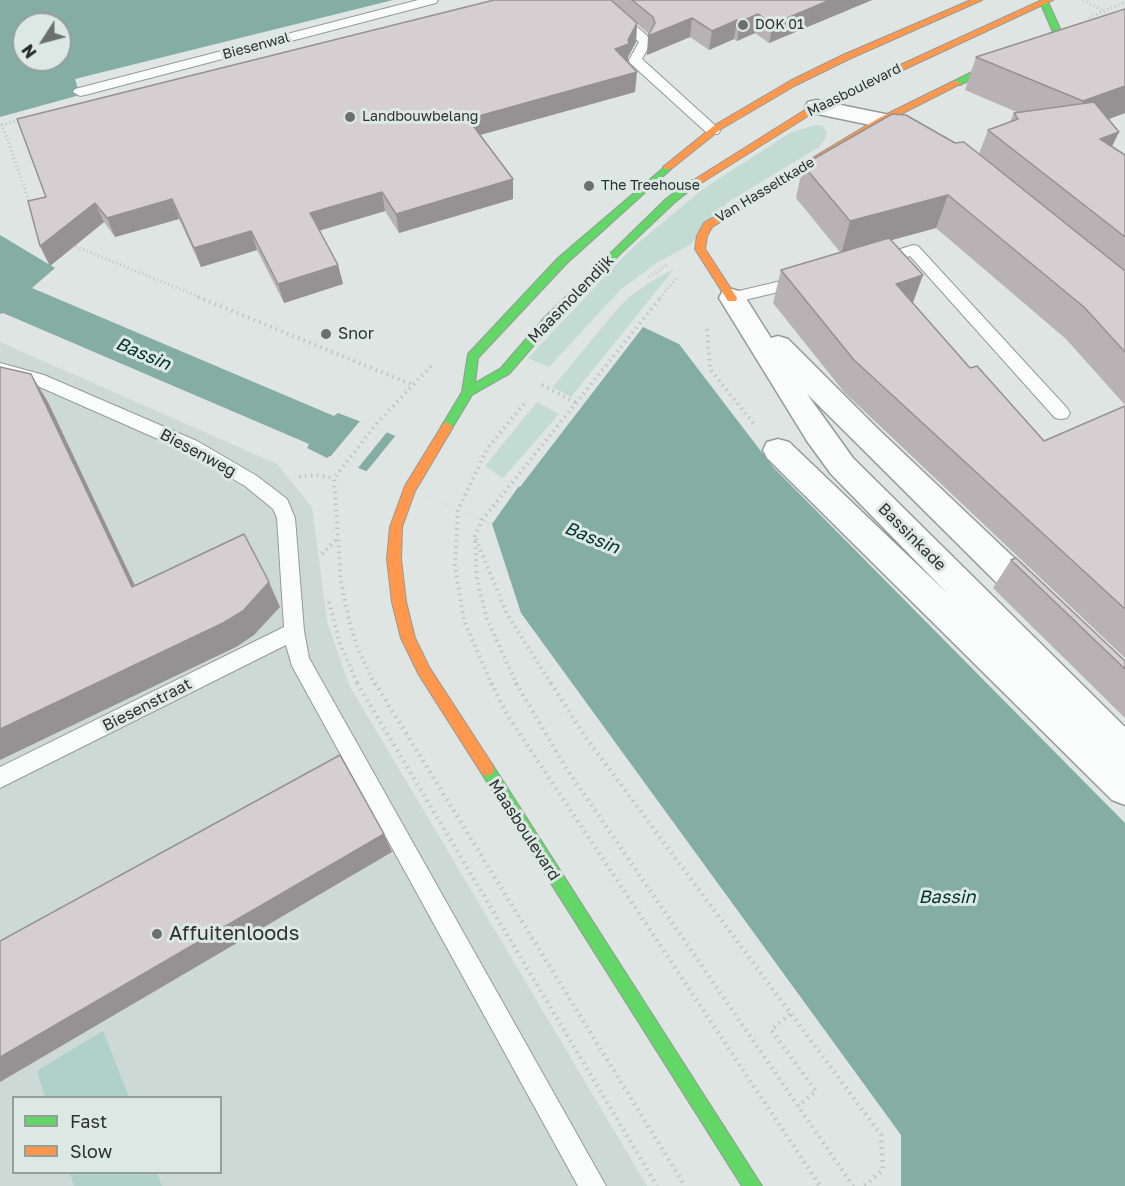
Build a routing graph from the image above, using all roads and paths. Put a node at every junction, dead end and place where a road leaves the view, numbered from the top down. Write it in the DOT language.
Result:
graph roads {
  1 [pos="432,0"];
  2 [pos="598,0"];
  3 [pos="978,0"];
  4 [pos="1083,0"];
  5 [pos="1046,1"];
  6 [pos="1104,11"];
  7 [pos="80,92"];
  8 [pos="816,107"];
  9 [pos="23,119"];
  10 [pos="882,120"];
  11 [pos="713,131"];
  12 [pos="933,150"];
  13 [pos="642,188"];
  14 [pos="670,201"];
  15 [pos="34,214"];
  16 [pos="67,242"];
  17 [pos="700,249"];
  18 [pos="862,266"];
  19 [pos="681,271"];
  20 [pos="819,277"];
  21 [pos="643,281"];
  22 [pos="732,298"];
  23 [pos="707,326"];
  24 [pos="437,360"];
  25 [pos="0,369"];
  26 [pos="545,381"];
  27 [pos="413,385"];
  28 [pos="468,392"];
  29 [pos="535,392"];
  30 [pos="529,399"];
  31 [pos="1061,413"];
  32 [pos="374,427"];
  33 [pos="768,440"];
  34 [pos="432,450"];
  35 [pos="334,478"];
  36 [pos="290,479"];
  37 [pos="512,483"];
  38 [pos="475,536"];
  39 [pos="338,537"];
  40 [pos="323,565"];
  41 [pos="328,597"];
  42 [pos="1059,621"];
  43 [pos="294,626"];
  44 [pos="1125,751"];
  45 [pos="0,778"];
  46 [pos="1125,788"];
  47 [pos="790,1014"];
  48 [pos="798,1106"];
  49 [pos="593,1186"];
  50 [pos="657,1186"];
  51 [pos="685,1186"];
  52 [pos="753,1186"];
  53 [pos="820,1186"];
  54 [pos="854,1186"];
  55 [pos="864,1186"];
  1 -- 7 [label="lane, Biesenwal"];
  2 -- 11 [label="lane"];
  3 -- 11 [label="main road, Maasboulevard"];
  4 -- 6 [label="path"];
  5 -- 8 [label="main road, Maasboulevard"];
  5 -- 10 [label="main road, Van Hasseltkade"];
  8 -- 10 [label="street"];
  8 -- 14 [label="main road, Maasboulevard"];
  9 -- 15 [label="path"];
  10 -- 12 [label="street"];
  10 -- 17 [label="main road, Van Hasseltkade"];
  11 -- 13 [label="main road, Maasboulevard"];
  13 -- 28 [label="main road, Maasmolendijk"];
  14 -- 28 [label="main road, Maasmolendijk"];
  16 -- 27 [label="path"];
  17 -- 21 [label="path"];
  17 -- 22 [label="main road"];
  18 -- 31 [label="lane"];
  19 -- 37 [label="path"];
  20 -- 22 [label="lane"];
  22 -- 42 [label="street"];
  22 -- 44 [label="street, Bassinkade"];
  23 -- 33 [label="path"];
  24 -- 27 [label="path"];
  25 -- 43 [label="lane, Biesenweg"];
  26 -- 29 [label="path"];
  27 -- 32 [label="path"];
  28 -- 34 [label="main road, Maasmolendijk"];
  30 -- 53 [label="path"];
  32 -- 35 [label="path"];
  33 -- 46 [label="street, Bassinkade"];
  34 -- 52 [label="main road, Maasboulevard"];
  35 -- 36 [label="path"];
  35 -- 39 [label="path"];
  37 -- 38 [label="path"];
  38 -- 47 [label="path"];
  38 -- 48 [label="path"];
  39 -- 40 [label="path"];
  39 -- 51 [label="path"];
  41 -- 50 [label="path"];
  43 -- 45 [label="lane, Biesenstraat"];
  43 -- 49 [label="lane, Biesenweg"];
  47 -- 48 [label="path"];
  47 -- 55 [label="path"];
  48 -- 54 [label="path"];
}
